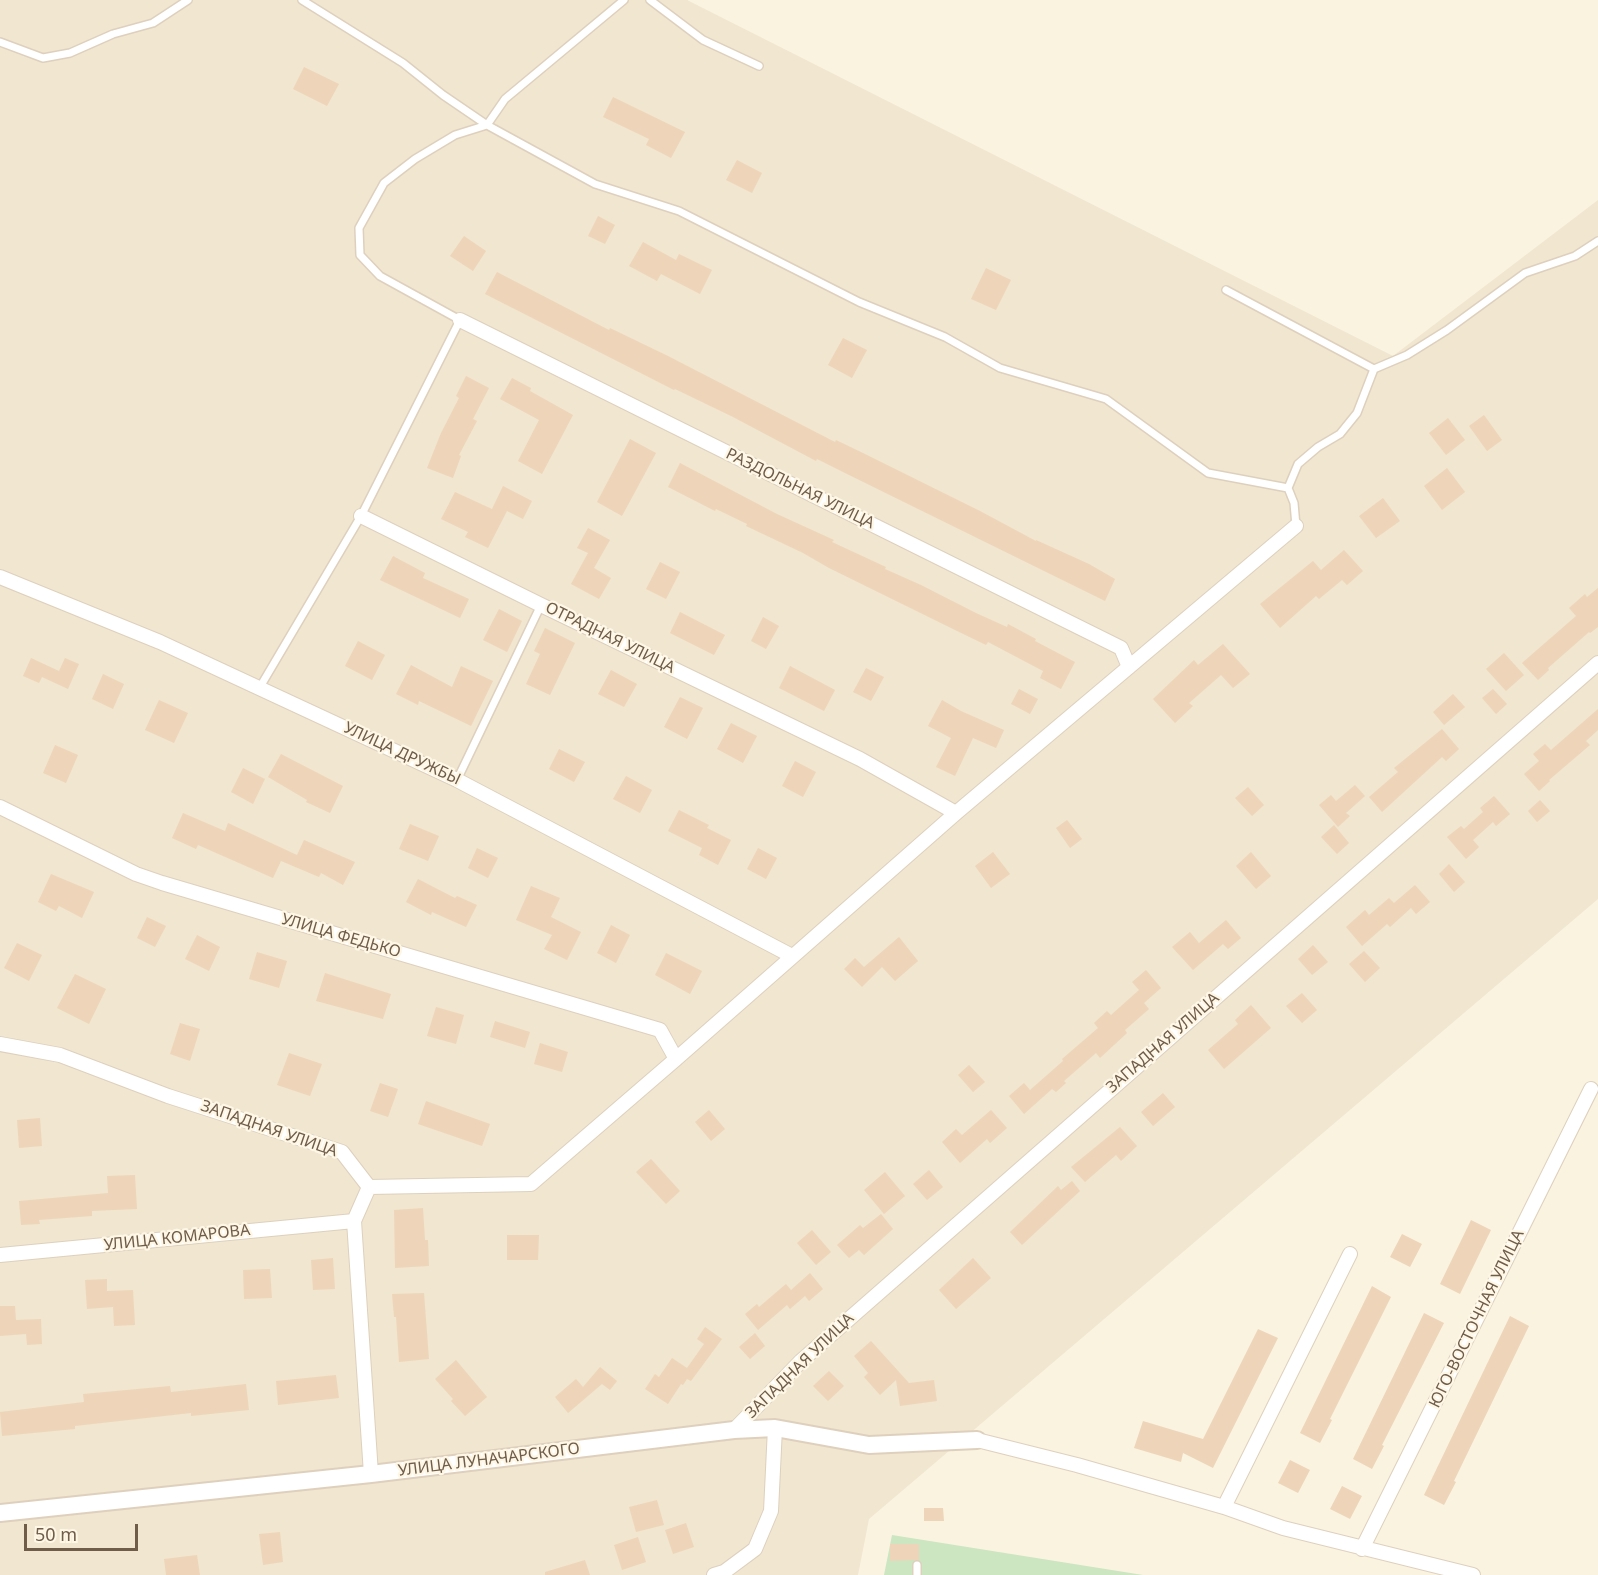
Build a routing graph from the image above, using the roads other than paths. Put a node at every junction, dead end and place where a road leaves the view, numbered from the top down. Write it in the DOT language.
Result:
graph roads {
  1 [pos="188,0"];
  2 [pos="302,0"];
  3 [pos="624,0"];
  4 [pos="650,0"];
  5 [pos="0,42"];
  6 [pos="759,66"];
  7 [pos="488,125"];
  8 [pos="1598,241"];
  9 [pos="1226,290"];
  10 [pos="460,320"];
  11 [pos="1374,369"];
  12 [pos="1288,488"];
  13 [pos="361,516"];
  14 [pos="1296,526"];
  15 [pos="0,577"];
  16 [pos="541,605"];
  17 [pos="1598,663"];
  18 [pos="1129,667"];
  19 [pos="260,687"];
  20 [pos="457,780"];
  21 [pos="0,807"];
  22 [pos="956,813"];
  23 [pos="792,956"];
  24 [pos="0,1044"];
  25 [pos="676,1059"];
  26 [pos="1592,1089"];
  27 [pos="369,1187"];
  28 [pos="354,1221"];
  29 [pos="1350,1254"];
  30 [pos="0,1255"];
  31 [pos="775,1428"];
  32 [pos="734,1430"];
  33 [pos="977,1440"];
  34 [pos="371,1474"];
  35 [pos="1224,1507"];
  36 [pos="0,1513"];
  37 [pos="1362,1549"];
  38 [pos="916,1565"];
  39 [pos="714,1575"];
  40 [pos="917,1575"];
  41 [pos="1473,1575"];
  1 -- 5 [label="lane"];
  2 -- 7 [label="lane"];
  3 -- 7 [label="lane"];
  4 -- 6 [label="lane"];
  7 -- 10 [label="lane"];
  7 -- 12 [label="lane"];
  8 -- 11 [label="lane"];
  9 -- 11 [label="lane"];
  10 -- 13 [label="lane"];
  10 -- 18 [label="street, РАЗДОЛЬНАЯ УЛИЦА"];
  11 -- 12 [label="lane"];
  12 -- 14 [label="lane"];
  13 -- 16 [label="street, ОТРАДНАЯ УЛИЦА"];
  13 -- 19 [label="lane"];
  14 -- 18 [label="street"];
  15 -- 19 [label="street, УЛИЦА ДРУЖБЫ"];
  16 -- 20 [label="lane"];
  16 -- 22 [label="street, ОТРАДНАЯ УЛИЦА"];
  17 -- 32 [label="street, ЗАПАДНАЯ УЛИЦА"];
  18 -- 22 [label="street"];
  19 -- 20 [label="street, УЛИЦА ДРУЖБЫ"];
  20 -- 23 [label="street, УЛИЦА ДРУЖБЫ"];
  21 -- 25 [label="street, УЛИЦА ФЕДЬКО"];
  22 -- 23 [label="street"];
  23 -- 25 [label="street"];
  24 -- 27 [label="street, ЗАПАДНАЯ УЛИЦА"];
  25 -- 27 [label="street"];
  26 -- 37 [label="street, ЮГО-ВОСТОЧНАЯ УЛИЦА"];
  27 -- 28 [label="street"];
  28 -- 30 [label="street, УЛИЦА КОМАРОВА"];
  28 -- 34 [label="street"];
  29 -- 35 [label="street"];
  31 -- 32 [label="street, УЛИЦА ЛУНАЧАРСКОГО"];
  31 -- 33 [label="street, УЛИЦА ЛУНАЧАРСКОГО"];
  31 -- 39 [label="street"];
  32 -- 34 [label="street, УЛИЦА ЛУНАЧАРСКОГО"];
  33 -- 35 [label="street"];
  34 -- 36 [label="street, УЛИЦА ЛУНАЧАРСКОГО"];
  35 -- 37 [label="street"];
  37 -- 41 [label="street"];
  38 -- 40 [label="lane"];
}
